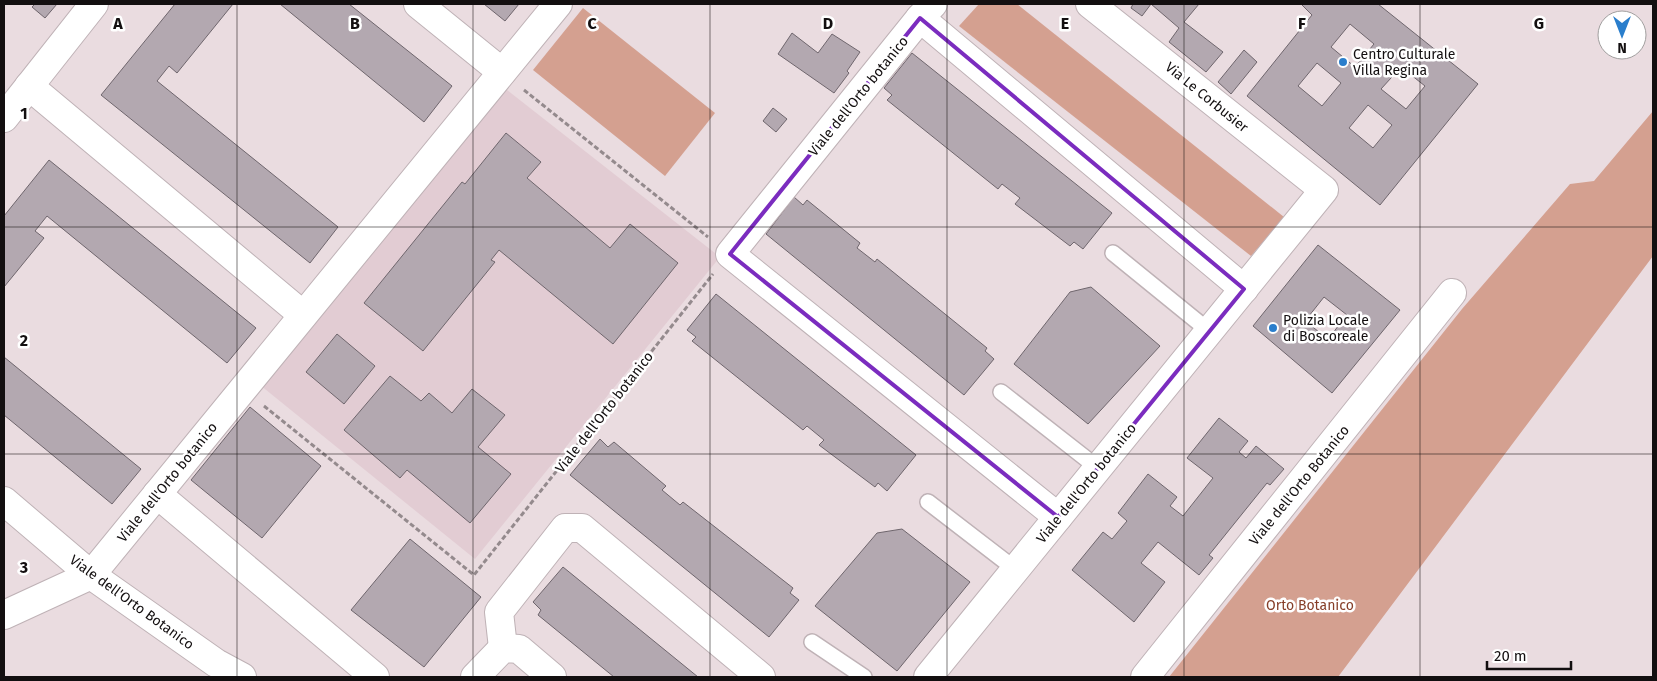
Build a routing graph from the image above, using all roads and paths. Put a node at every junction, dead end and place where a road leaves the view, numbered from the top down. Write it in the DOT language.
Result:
graph roads {
  1 [pos="94,4"];
  2 [pos="418,4"];
  3 [pos="558,4"];
  4 [pos="1090,4"];
  5 [pos="927,11"];
  6 [pos="502,72"];
  7 [pos="29,86"];
  8 [pos="4,118"];
  9 [pos="1324,190"];
  10 [pos="1113,253"];
  11 [pos="730,254"];
  12 [pos="1244,289"];
  13 [pos="1452,293"];
  14 [pos="303,315"];
  15 [pos="1209,331"];
  16 [pos="243,389"];
  17 [pos="1001,392"];
  18 [pos="1098,468"];
  19 [pos="157,494"];
  20 [pos="4,501"];
  21 [pos="928,502"];
  22 [pos="1058,517"];
  23 [pos="1015,570"];
  24 [pos="91,576"];
  25 [pos="4,615"];
  26 [pos="812,642"];
  27 [pos="503,648"];
  28 [pos="242,677"];
  29 [pos="375,677"];
  30 [pos="475,677"];
  31 [pos="552,677"];
  32 [pos="761,677"];
  33 [pos="864,677"];
  34 [pos="928,677"];
  35 [pos="1145,677"];
  1 -- 7 [label="street"];
  2 -- 6 [label="street"];
  3 -- 6 [label="street, Viale dell'Orto botanico"];
  4 -- 9 [label="street, Via Le Corbusier"];
  5 -- 11 [label="street, Viale dell'Orto botanico"];
  5 -- 12 [label="street, Viale dell'Orto botanico"];
  6 -- 11 [label="path"];
  6 -- 14 [label="street, Viale dell'Orto botanico"];
  7 -- 8 [label="street"];
  7 -- 14 [label="street"];
  9 -- 12 [label="street, Viale dell'Orto botanico"];
  10 -- 15 [label="lane"];
  11 -- 16 [label="path, Viale dell'Orto botanico"];
  11 -- 22 [label="street"];
  12 -- 15 [label="street, Viale dell'Orto botanico"];
  13 -- 35 [label="street, Viale dell'Orto Botanico"];
  14 -- 16 [label="street, Viale dell'Orto botanico"];
  15 -- 18 [label="street, Viale dell'Orto botanico"];
  16 -- 19 [label="street, Viale dell'Orto botanico"];
  17 -- 18 [label="lane"];
  18 -- 22 [label="street, Viale dell'Orto botanico"];
  19 -- 24 [label="street, Viale dell'Orto botanico"];
  19 -- 29 [label="street"];
  20 -- 24 [label="street, Viale dell'Orto Botanico"];
  21 -- 23 [label="lane"];
  22 -- 23 [label="street, Viale dell'Orto botanico"];
  23 -- 34 [label="street, Viale dell'Orto botanico"];
  24 -- 25 [label="street"];
  24 -- 28 [label="street, Viale dell'Orto Botanico"];
  26 -- 33 [label="lane"];
  27 -- 30 [label="street"];
  27 -- 31 [label="street"];
  27 -- 32 [label="street"];
}
